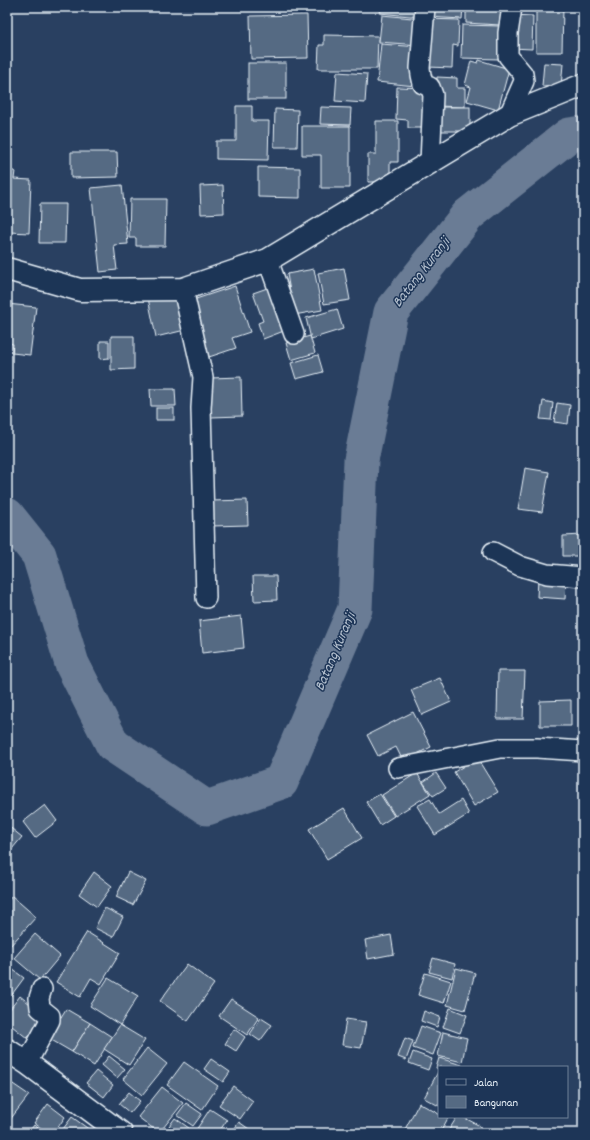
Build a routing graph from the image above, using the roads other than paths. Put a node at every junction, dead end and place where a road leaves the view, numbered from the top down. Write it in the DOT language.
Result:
graph roads {
  1 [pos="425,7"];
  2 [pos="512,7"];
  3 [pos="583,85"];
  4 [pos="509,115"];
  5 [pos="430,163"];
  6 [pos="268,260"];
  7 [pos="7,269"];
  8 [pos="183,288"];
  9 [pos="294,334"];
  10 [pos="493,552"];
  11 [pos="583,577"];
  12 [pos="206,598"];
  13 [pos="583,751"];
  14 [pos="398,768"];
  15 [pos="42,989"];
  16 [pos="7,1050"];
  17 [pos="27,1063"];
  18 [pos="121,1133"];
  1 -- 5 [label="street"];
  2 -- 4 [label="street"];
  3 -- 4 [label="street"];
  4 -- 5 [label="street"];
  5 -- 6 [label="street"];
  6 -- 8 [label="street"];
  6 -- 9 [label="street"];
  7 -- 8 [label="street"];
  8 -- 12 [label="street"];
  10 -- 11 [label="street"];
  13 -- 14 [label="street"];
  15 -- 17 [label="street"];
  16 -- 17 [label="street"];
  17 -- 18 [label="street"];
}
